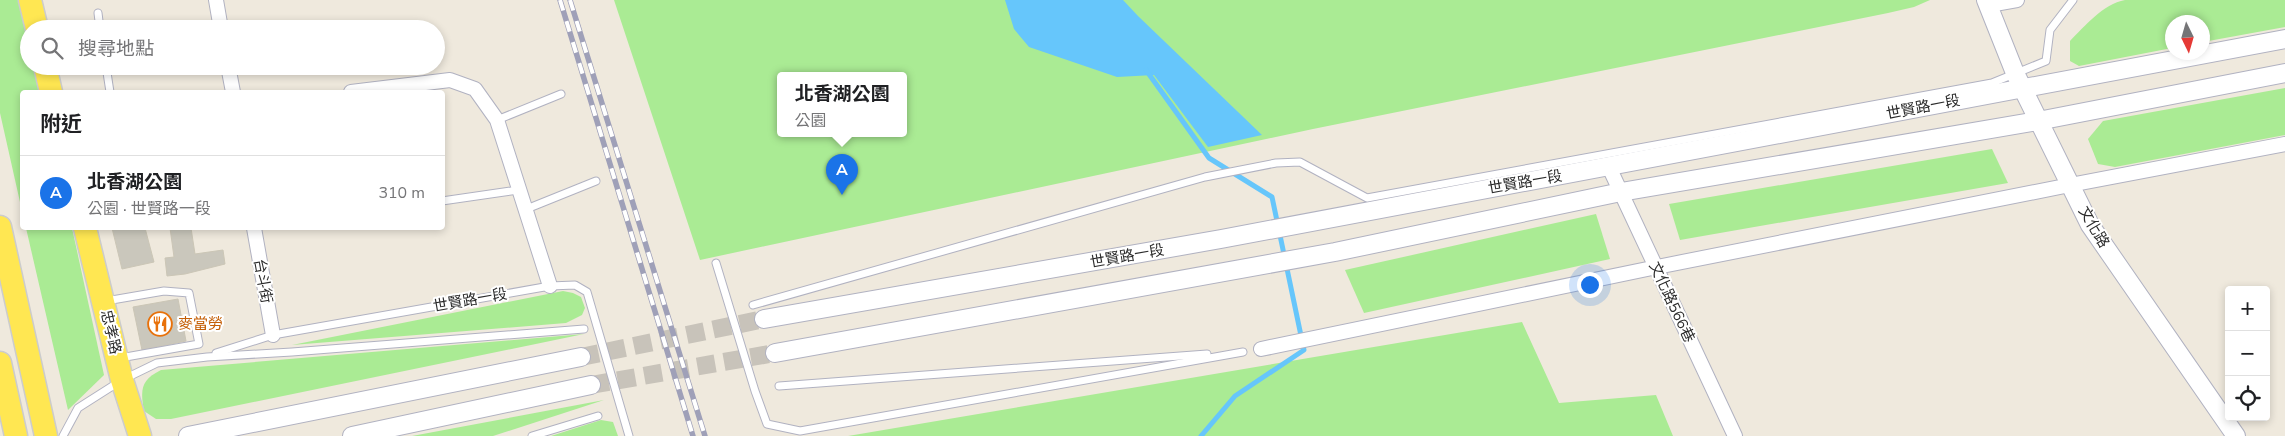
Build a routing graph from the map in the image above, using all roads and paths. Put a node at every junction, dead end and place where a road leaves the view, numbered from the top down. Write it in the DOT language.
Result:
graph roads {
  1 [pos="30,0"];
  2 [pos="216,0"];
  3 [pos="2017,0"];
  4 [pos="2073,0"];
  5 [pos="1988,2"];
  6 [pos="98,12"];
  7 [pos="35,20"];
  8 [pos="99,20"];
  9 [pos="219,20"];
  10 [pos="2285,39"];
  11 [pos="2285,73"];
  12 [pos="2015,74"];
  13 [pos="47,75"];
  14 [pos="107,75"];
  15 [pos="229,75"];
  16 [pos="51,90"];
  17 [pos="110,90"];
  18 [pos="232,90"];
  19 [pos="368,90"];
  20 [pos="2023,90"];
  21 [pos="561,94"];
  22 [pos="497,120"];
  23 [pos="2038,121"];
  24 [pos="2285,144"];
  25 [pos="1609,167"];
  26 [pos="596,181"];
  27 [pos="2070,184"];
  28 [pos="518,190"];
  29 [pos="1621,192"];
  30 [pos="445,201"];
  31 [pos="524,210"];
  32 [pos="0,227"];
  33 [pos="85,230"];
  34 [pos="254,230"];
  35 [pos="716,263"];
  36 [pos="1657,267"];
  37 [pos="550,286"];
  38 [pos="103,301"];
  39 [pos="752,305"];
  40 [pos="764,319"];
  41 [pos="584,329"];
  42 [pos="273,335"];
  43 [pos="1261,349"];
  44 [pos="1243,352"];
  45 [pos="775,353"];
  46 [pos="581,356"];
  47 [pos="207,357"];
  48 [pos="117,358"];
  49 [pos="0,363"];
  50 [pos="122,380"];
  51 [pos="591,385"];
  52 [pos="779,386"];
  53 [pos="598,416"];
  54 [pos="16,436"];
  55 [pos="46,436"];
  56 [pos="63,436"];
  57 [pos="140,436"];
  58 [pos="188,436"];
  59 [pos="352,436"];
  60 [pos="532,436"];
  61 [pos="629,436"];
  62 [pos="1735,436"];
  63 [pos="2236,436"];
  1 -- 7 [label="main road"];
  2 -- 9 [label="street"];
  3 -- 5 [label="street"];
  4 -- 12 [label="lane, 世賢路一段"];
  5 -- 12 [label="street, 文化路"];
  6 -- 8 [label="lane"];
  10 -- 20 [label="street, 世賢路一段"];
  11 -- 23 [label="street, 世賢路一段"];
  12 -- 20 [label="street, 文化路"];
  12 -- 39 [label="lane, 世賢路一段"];
  13 -- 16 [label="main road"];
  14 -- 17 [label="lane"];
  15 -- 18 [label="street"];
  19 -- 22 [label="street"];
  20 -- 23 [label="street, 文化路"];
  20 -- 25 [label="street, 世賢路一段"];
  21 -- 22 [label="lane"];
  22 -- 28 [label="street"];
  23 -- 27 [label="street, 文化路"];
  23 -- 29 [label="street, 世賢路一段"];
  24 -- 27 [label="street"];
  25 -- 29 [label="street, 文化路566巷"];
  25 -- 40 [label="street, 世賢路一段"];
  26 -- 31 [label="lane"];
  27 -- 36 [label="street"];
  27 -- 63 [label="street, 文化路"];
  28 -- 30 [label="lane"];
  28 -- 31 [label="street"];
  29 -- 36 [label="street, 文化路566巷"];
  29 -- 45 [label="street, 世賢路一段"];
  31 -- 37 [label="street"];
  32 -- 55 [label="main road"];
  33 -- 38 [label="main road, 忠孝路"];
  34 -- 42 [label="street, 台斗街"];
  35 -- 44 [label="lane"];
  36 -- 43 [label="street"];
  36 -- 62 [label="street, 文化路566巷"];
  37 -- 42 [label="lane, 世賢路一段"];
  37 -- 61 [label="lane, 世賢路一段"];
  38 -- 48 [label="main road, 忠孝路"];
  38 -- 48 [label="lane"];
  41 -- 47 [label="lane, 世賢路一段"];
  42 -- 47 [label="lane, 世賢路一段"];
  43 -- 44 [label="lane"];
  44 -- 52 [label="lane"];
  46 -- 58 [label="street"];
  47 -- 50 [label="lane, 世賢路一段"];
  48 -- 50 [label="main road, 忠孝路"];
  49 -- 54 [label="main road"];
  50 -- 56 [label="lane, 世賢路一段"];
  50 -- 57 [label="main road, 忠孝路"];
  51 -- 59 [label="street"];
  53 -- 60 [label="lane"];
}
